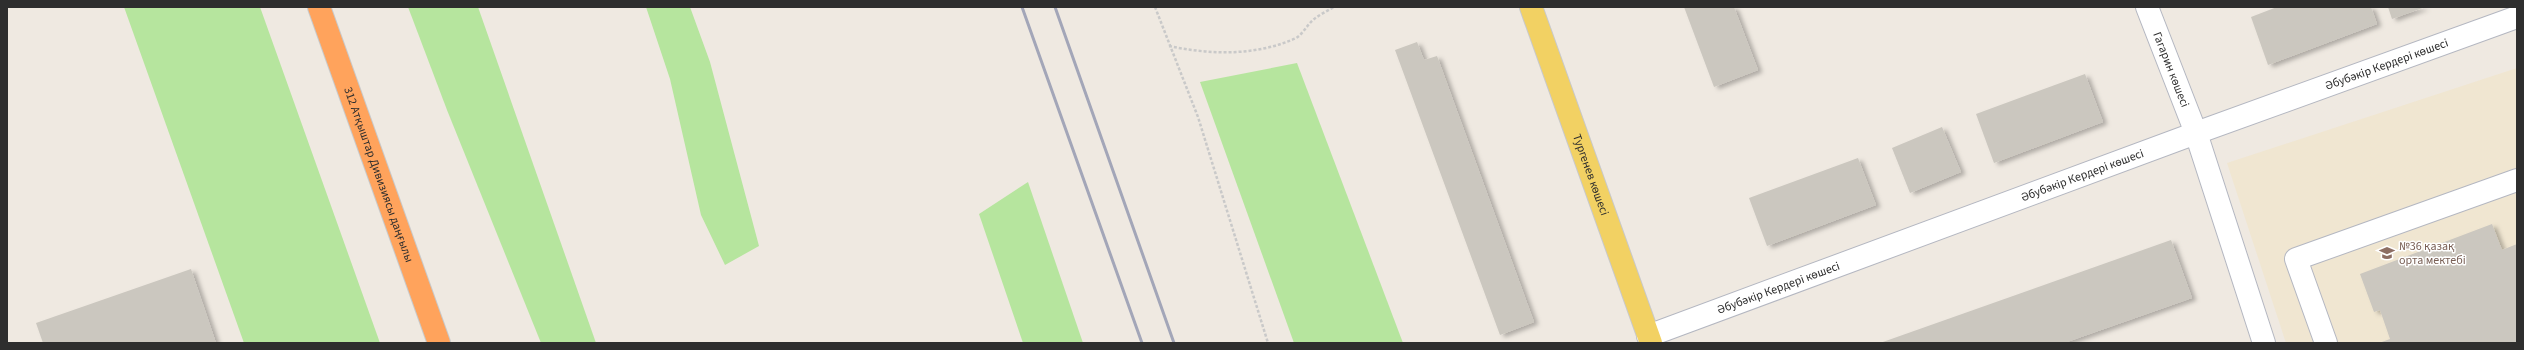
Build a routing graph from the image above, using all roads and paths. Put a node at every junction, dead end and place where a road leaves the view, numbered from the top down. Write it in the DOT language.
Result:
graph roads {
  1 [pos="319,7"];
  2 [pos="1154,7"];
  3 [pos="1334,7"];
  4 [pos="1531,7"];
  5 [pos="2147,7"];
  6 [pos="2517,17"];
  7 [pos="1169,46"];
  8 [pos="2196,133"];
  9 [pos="2517,180"];
  10 [pos="1650,340"];
  11 [pos="439,343"];
  12 [pos="1268,343"];
  13 [pos="2264,343"];
  14 [pos="2326,343"];
  1 -- 11 [label="highway, 312 Атқыштар Дивизиясы даңғылы"];
  2 -- 7 [label="path"];
  3 -- 7 [label="path"];
  4 -- 10 [label="main road, Тургенев көшесі"];
  5 -- 8 [label="street, Гагарин көшесі"];
  6 -- 8 [label="street, Әбубәкір Кердері көшесі"];
  7 -- 12 [label="path"];
  8 -- 10 [label="street, Әбубәкір Кердері көшесі"];
  8 -- 13 [label="street, Гагарин көшесі"];
  9 -- 14 [label="street"];
}
